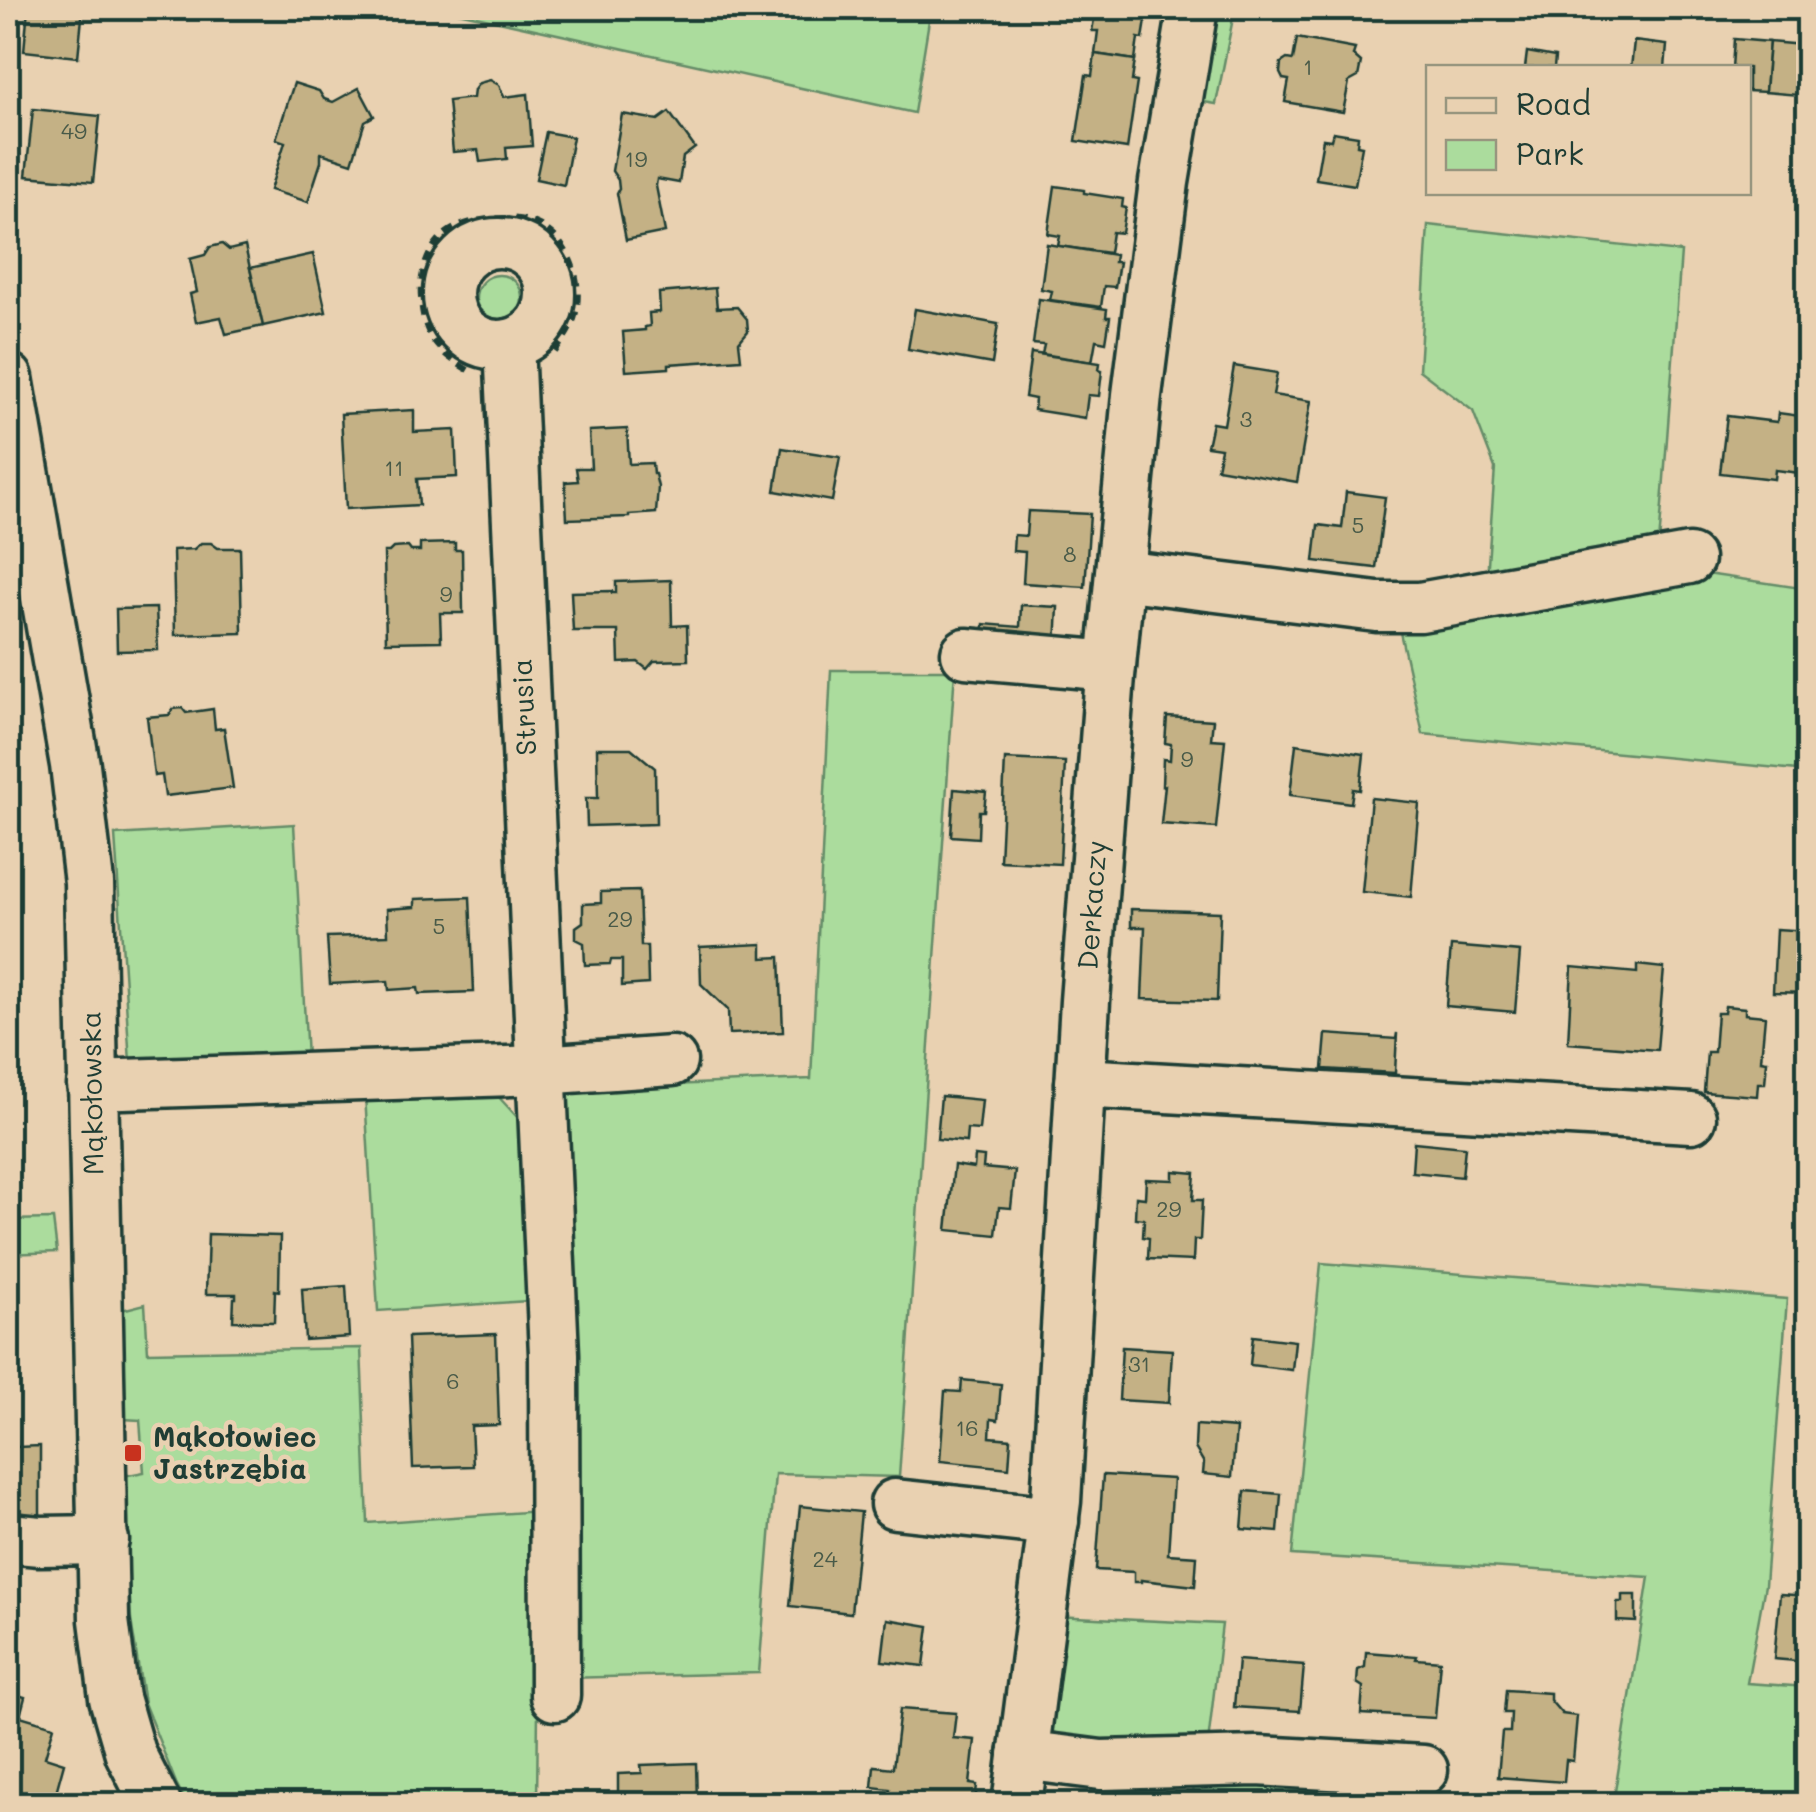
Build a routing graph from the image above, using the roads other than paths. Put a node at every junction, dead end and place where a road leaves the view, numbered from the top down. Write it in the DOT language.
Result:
graph roads {
  1 [pos="1193,8"];
  2 [pos="509,344"];
  3 [pos="8,378"];
  4 [pos="1689,559"];
  5 [pos="1120,575"];
  6 [pos="966,653"];
  7 [pos="1111,666"];
  8 [pos="672,1061"];
  9 [pos="540,1070"];
  10 [pos="1080,1083"];
  11 [pos="92,1085"];
  12 [pos="1691,1118"];
  13 [pos="895,1504"];
  14 [pos="1054,1521"];
  15 [pos="8,1538"];
  16 [pos="104,1540"];
  17 [pos="556,1696"];
  18 [pos="1023,1756"];
  19 [pos="1423,1770"];
  20 [pos="149,1801"];
  21 [pos="1017,1804"];
  1 -- 5 [label="street, Derkaczy"];
  2 -- 9 [label="street, Strusia"];
  3 -- 11 [label="street, Mąkołowska"];
  4 -- 5 [label="street"];
  5 -- 7 [label="street, Derkaczy"];
  6 -- 7 [label="street"];
  7 -- 10 [label="street, Derkaczy"];
  8 -- 9 [label="street"];
  9 -- 11 [label="street"];
  9 -- 17 [label="street, Strusia"];
  10 -- 12 [label="street"];
  10 -- 14 [label="street, Derkaczy"];
  11 -- 16 [label="street, Mąkołowska"];
  13 -- 14 [label="street"];
  14 -- 18 [label="street, Derkaczy"];
  15 -- 16 [label="street"];
  16 -- 20 [label="street, Mąkołowska"];
  18 -- 19 [label="street"];
  18 -- 21 [label="street, Derkaczy"];
}
